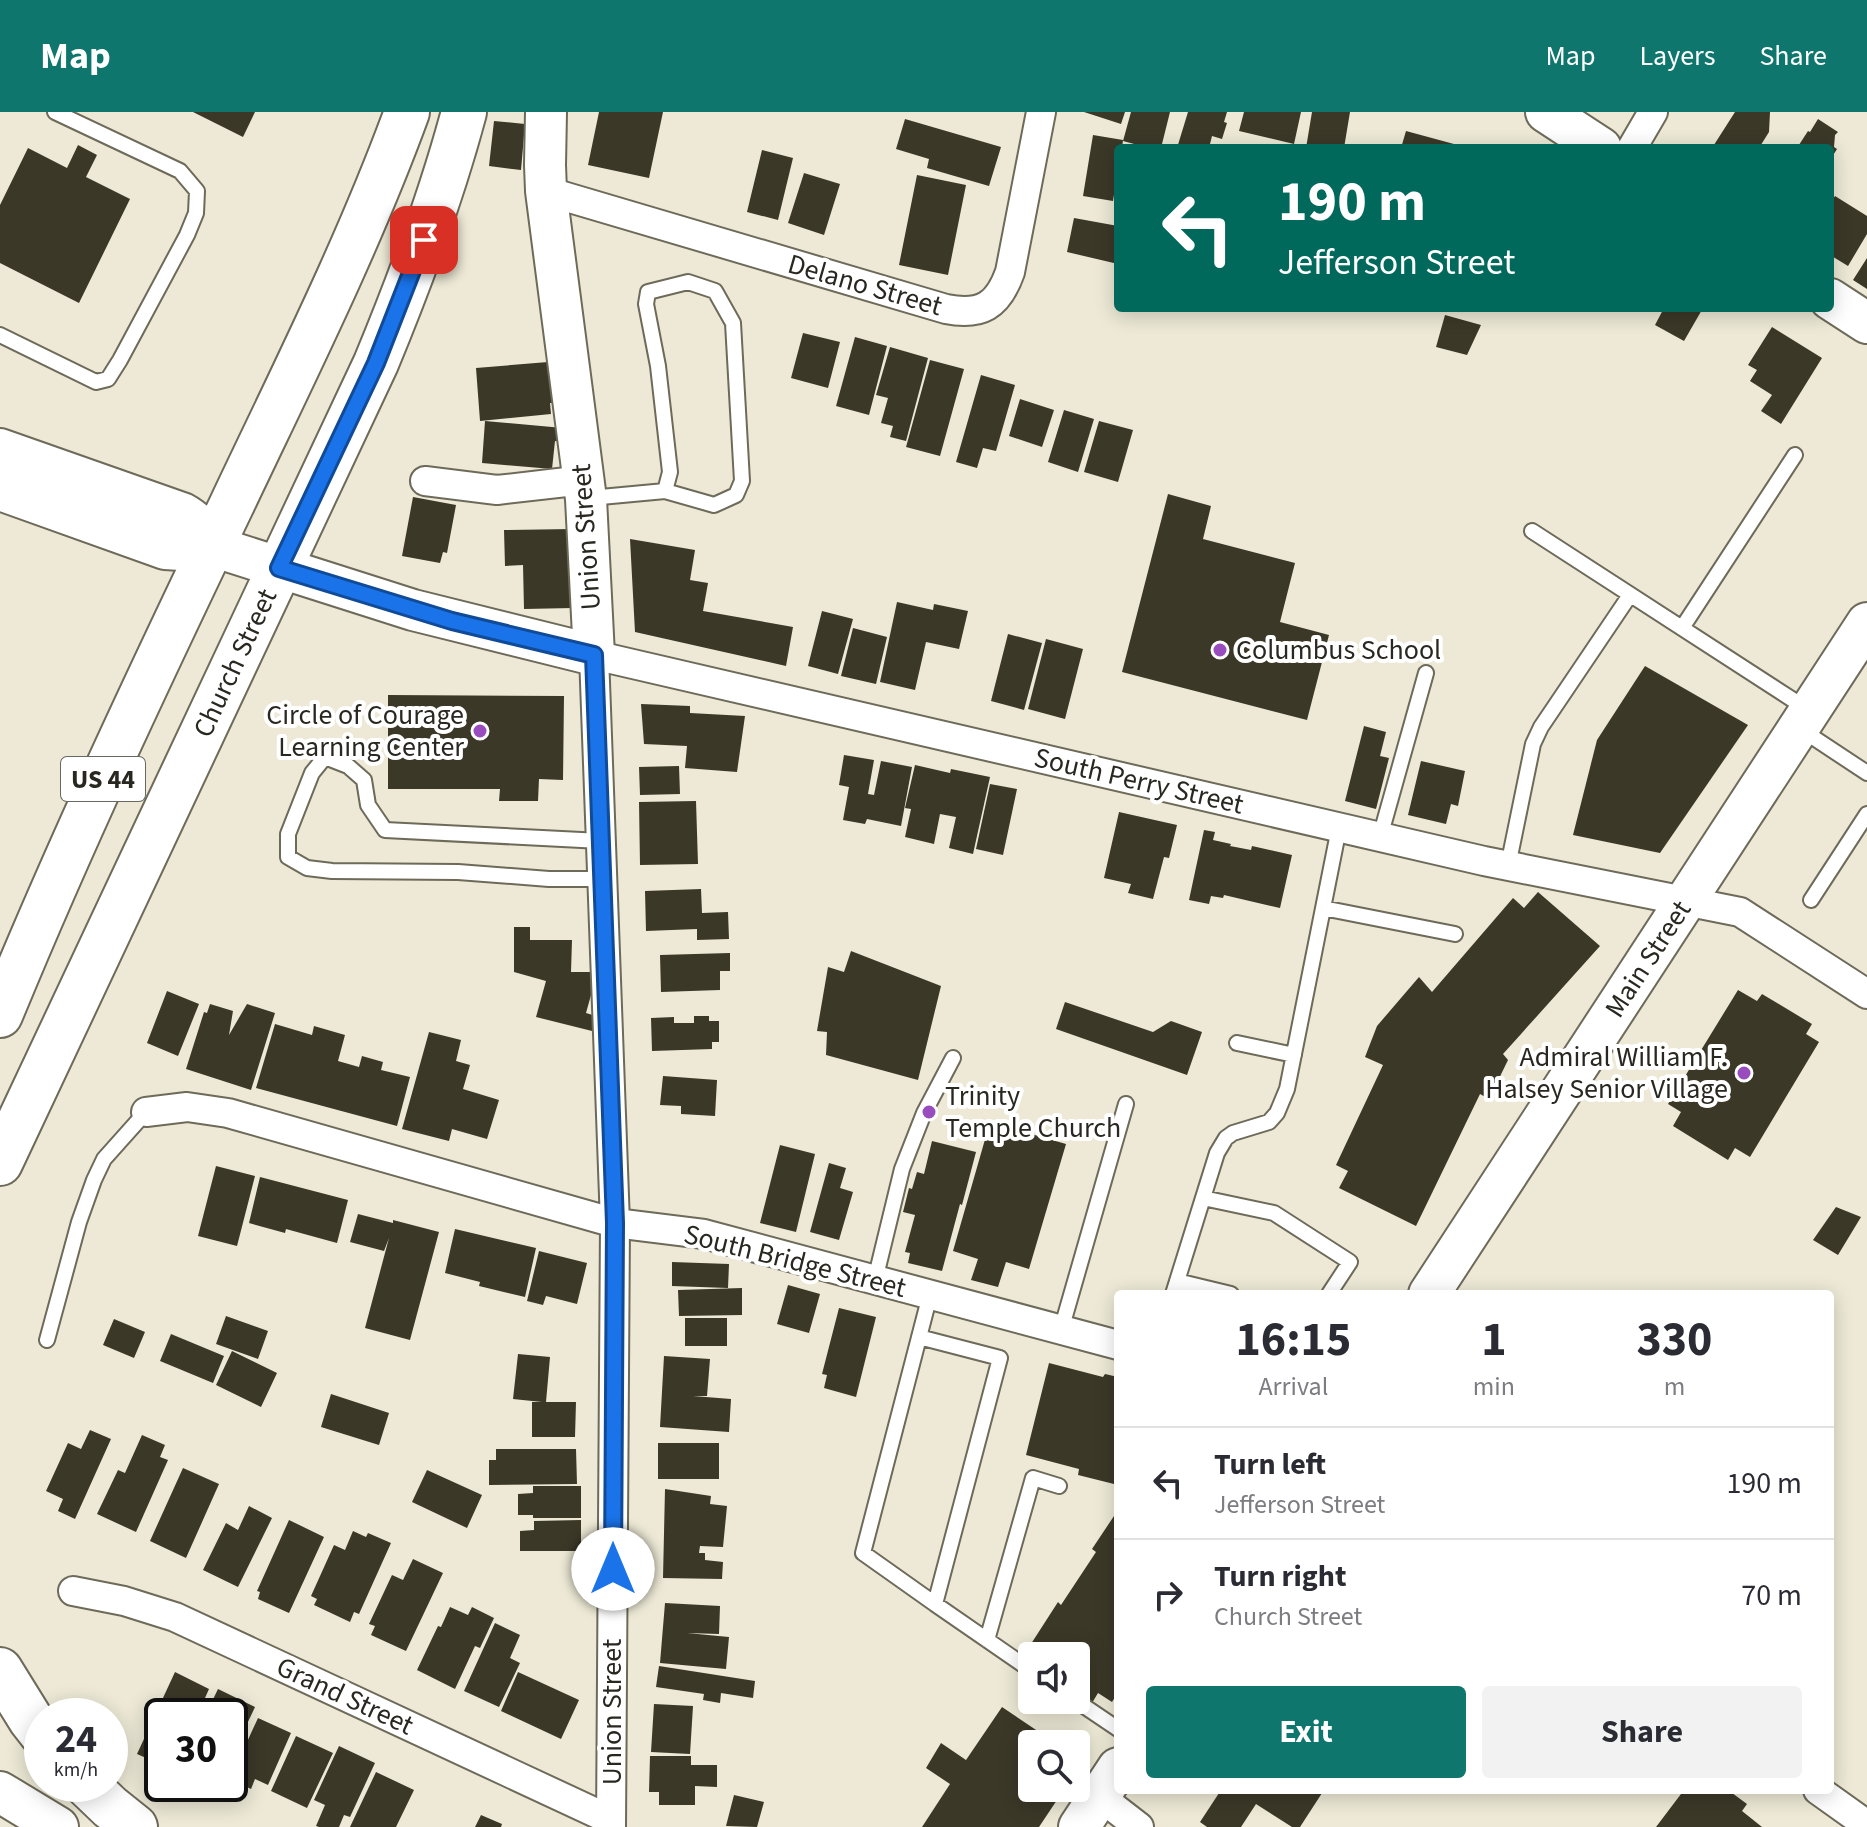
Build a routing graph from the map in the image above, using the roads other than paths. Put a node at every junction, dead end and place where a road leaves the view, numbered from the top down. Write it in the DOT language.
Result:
graph roads {
  1 [pos="55,112"];
  2 [pos="407,112"];
  3 [pos="464,112"];
  4 [pos="546,112"];
  5 [pos="1041,112"];
  6 [pos="1546,112"];
  7 [pos="1653,112"];
  8 [pos="1595,144"];
  9 [pos="1634,144"];
  10 [pos="546,191"];
  11 [pos="1834,302"];
  12 [pos="1867,323"];
  13 [pos="0,335"];
  14 [pos="0,449"];
  15 [pos="1795,455"];
  16 [pos="425,481"];
  17 [pos="585,489"];
  18 [pos="0,490"];
  19 [pos="665,491"];
  20 [pos="1532,531"];
  21 [pos="212,546"];
  22 [pos="279,568"];
  23 [pos="1630,595"];
  24 [pos="1867,623"];
  25 [pos="1682,628"];
  26 [pos="594,655"];
  27 [pos="1426,673"];
  28 [pos="1804,719"];
  29 [pos="1867,773"];
  30 [pos="1867,814"];
  31 [pos="1339,828"];
  32 [pos="1380,837"];
  33 [pos="601,841"];
  34 [pos="1508,866"];
  35 [pos="602,879"];
  36 [pos="1811,900"];
  37 [pos="1686,902"];
  38 [pos="1323,908"];
  39 [pos="1455,934"];
  40 [pos="1867,993"];
  41 [pos="0,1015"];
  42 [pos="1237,1043"];
  43 [pos="1294,1055"];
  44 [pos="953,1058"];
  45 [pos="1126,1104"];
  46 [pos="146,1112"];
  47 [pos="0,1162"];
  48 [pos="1203,1198"];
  49 [pos="615,1223"];
  50 [pos="875,1280"];
  51 [pos="1175,1287"];
  52 [pos="1199,1290"];
  53 [pos="1332,1290"];
  54 [pos="1432,1290"];
  55 [pos="930,1295"];
  56 [pos="1061,1330"];
  57 [pos="919,1337"];
  58 [pos="47,1340"];
  59 [pos="1114,1344"];
  60 [pos="1059,1486"];
  61 [pos="73,1591"];
  62 [pos="935,1604"];
  63 [pos="987,1640"];
  64 [pos="1018,1661"];
  65 [pos="0,1670"];
  66 [pos="24,1709"];
  67 [pos="1090,1710"];
  68 [pos="1114,1726"];
  69 [pos="0,1792"];
  70 [pos="1824,1794"];
  71 [pos="1099,1797"];
  72 [pos="107,1802"];
  73 [pos="611,1824"];
  74 [pos="1867,1825"];
  75 [pos="58,1827"];
  76 [pos="135,1827"];
  77 [pos="1139,1827"];
  1 -- 13 [label="lane"];
  2 -- 21 [label="highway, US 44"];
  3 -- 22 [label="highway, Church Street / US 44"];
  4 -- 10 [label="street, Union Street"];
  5 -- 10 [label="street, Delano Street"];
  6 -- 8 [label="street"];
  7 -- 9 [label="street"];
  10 -- 17 [label="street, Union Street"];
  11 -- 12 [label="street"];
  14 -- 21 [label="street"];
  15 -- 25 [label="lane"];
  16 -- 17 [label="street"];
  17 -- 19 [label="lane"];
  17 -- 26 [label="street, Union Street"];
  18 -- 21 [label="street"];
  19 -- 19 [label="lane"];
  20 -- 23 [label="lane"];
  21 -- 22 [label="street"];
  21 -- 41 [label="highway, US 44"];
  22 -- 26 [label="street"];
  22 -- 47 [label="highway, Church Street / US 44"];
  23 -- 25 [label="lane"];
  23 -- 34 [label="lane"];
  24 -- 28 [label="street, Main Street"];
  25 -- 28 [label="lane"];
  26 -- 31 [label="street, South Perry Street"];
  26 -- 33 [label="street, Union Street"];
  27 -- 32 [label="lane"];
  28 -- 29 [label="lane"];
  28 -- 37 [label="street, Main Street"];
  30 -- 36 [label="lane"];
  31 -- 32 [label="street, South Perry Street"];
  31 -- 38 [label="lane"];
  32 -- 34 [label="street, South Perry Street"];
  33 -- 35 [label="street, Union Street"];
  33 -- 35 [label="lane"];
  34 -- 37 [label="street, South Perry Street"];
  35 -- 49 [label="street, Union Street"];
  37 -- 40 [label="street, South Perry Street"];
  37 -- 54 [label="street, Main Street"];
  38 -- 39 [label="lane"];
  38 -- 43 [label="lane"];
  42 -- 43 [label="lane"];
  43 -- 48 [label="lane"];
  44 -- 50 [label="lane"];
  45 -- 56 [label="lane"];
  46 -- 49 [label="street, South Bridge Street"];
  46 -- 58 [label="lane"];
  48 -- 51 [label="lane"];
  48 -- 53 [label="lane"];
  49 -- 50 [label="street, South Bridge Street"];
  49 -- 73 [label="street, Union Street"];
  50 -- 55 [label="street, South Bridge Street"];
  51 -- 52 [label="lane"];
  55 -- 56 [label="street, South Bridge Street"];
  55 -- 57 [label="lane"];
  56 -- 59 [label="street, South Bridge Street"];
  57 -- 62 [label="lane"];
  57 -- 62 [label="lane"];
  60 -- 63 [label="lane"];
  61 -- 73 [label="street, Grand Street"];
  62 -- 63 [label="lane"];
  63 -- 64 [label="lane"];
  65 -- 66 [label="highway"];
  67 -- 68 [label="lane"];
  69 -- 75 [label="street"];
  70 -- 74 [label="street"];
  71 -- 77 [label="street"];
  72 -- 76 [label="highway"];
}
